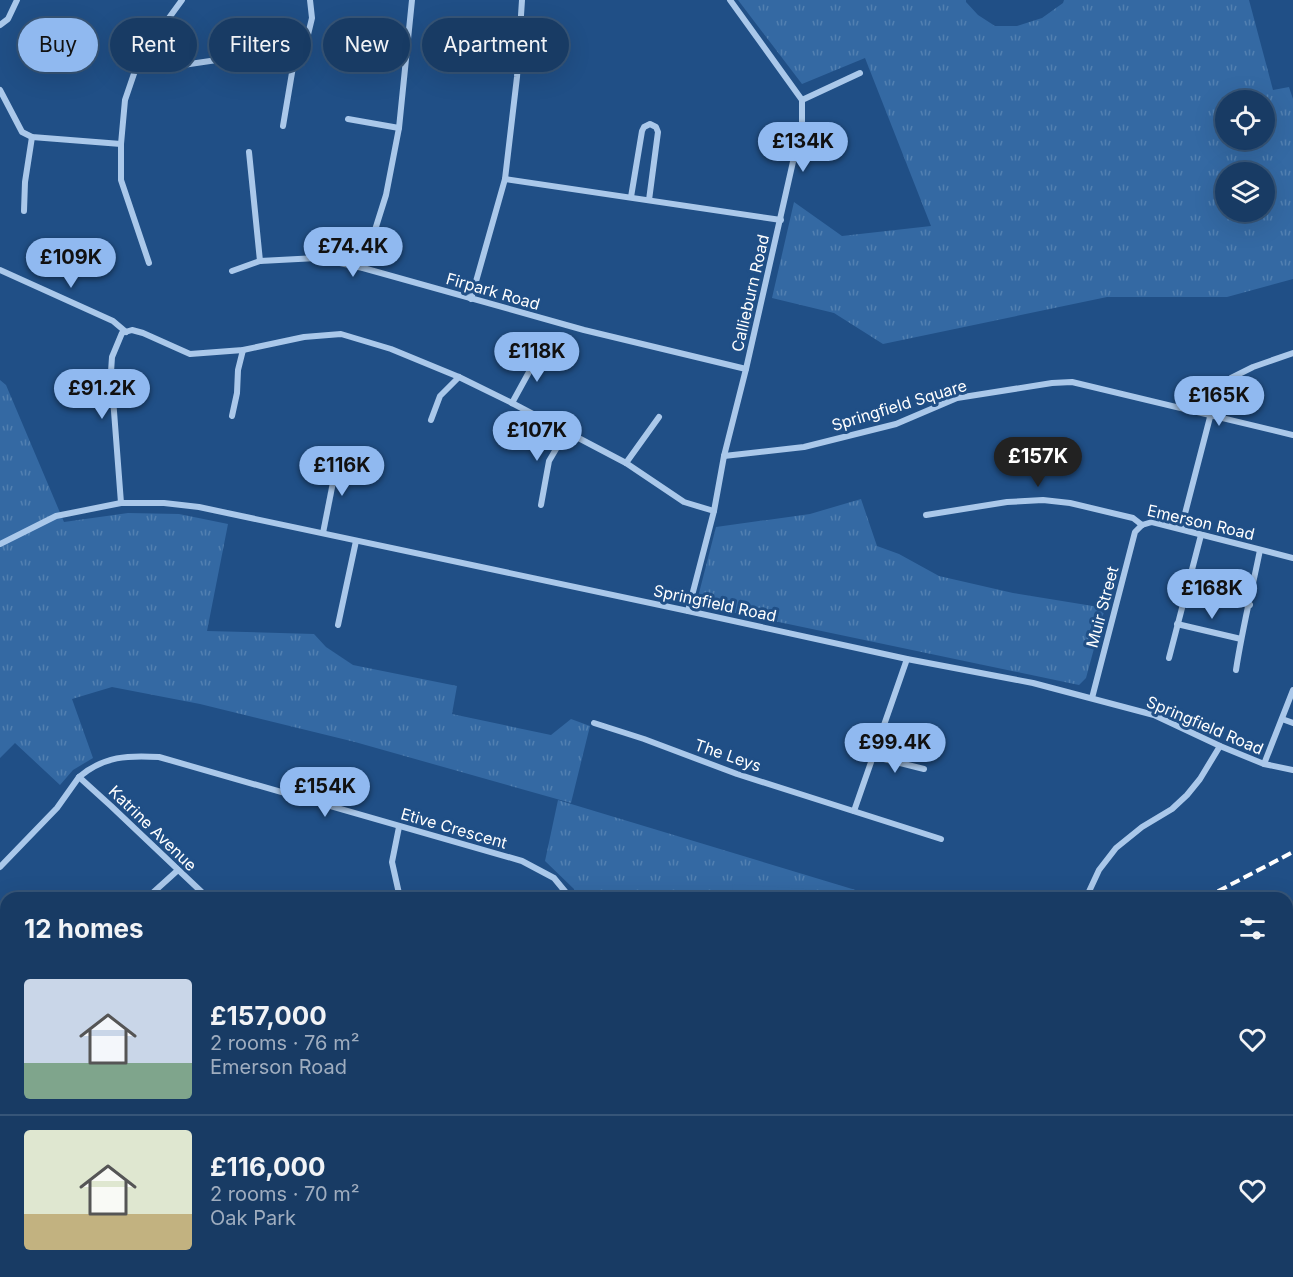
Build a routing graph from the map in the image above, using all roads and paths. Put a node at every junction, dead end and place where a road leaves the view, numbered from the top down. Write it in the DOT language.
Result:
graph roads {
  1 [pos="17,0"];
  2 [pos="182,0"];
  3 [pos="310,0"];
  4 [pos="412,0"];
  5 [pos="522,0"];
  6 [pos="730,0"];
  7 [pos="311,22"];
  8 [pos="0,25"];
  9 [pos="292,72"];
  10 [pos="860,74"];
  11 [pos="0,90"];
  12 [pos="802,100"];
  13 [pos="348,120"];
  14 [pos="283,126"];
  15 [pos="399,128"];
  16 [pos="32,137"];
  17 [pos="121,144"];
  18 [pos="249,152"];
  19 [pos="505,179"];
  20 [pos="631,197"];
  21 [pos="649,200"];
  22 [pos="24,211"];
  23 [pos="781,220"];
  24 [pos="260,261"];
  25 [pos="149,263"];
  26 [pos="363,268"];
  27 [pos="0,270"];
  28 [pos="232,271"];
  29 [pos="471,299"];
  30 [pos="126,332"];
  31 [pos="243,351"];
  32 [pos="540,352"];
  33 [pos="1293,353"];
  34 [pos="746,369"];
  35 [pos="459,377"];
  36 [pos="512,403"];
  37 [pos="232,416"];
  38 [pos="1210,416"];
  39 [pos="659,417"];
  40 [pos="431,420"];
  41 [pos="566,432"];
  42 [pos="1293,435"];
  43 [pos="724,456"];
  44 [pos="339,457"];
  45 [pos="626,463"];
  46 [pos="121,503"];
  47 [pos="541,505"];
  48 [pos="714,510"];
  49 [pos="926,515"];
  50 [pos="1142,525"];
  51 [pos="1180,529"];
  52 [pos="323,533"];
  53 [pos="1201,535"];
  54 [pos="356,541"];
  55 [pos="0,544"];
  56 [pos="1260,550"];
  57 [pos="1293,558"];
  58 [pos="1187,587"];
  59 [pos="1250,605"];
  60 [pos="688,611"];
  61 [pos="1177,624"];
  62 [pos="338,625"];
  63 [pos="1241,639"];
  64 [pos="908,658"];
  65 [pos="1169,658"];
  66 [pos="1236,670"];
  67 [pos="1293,690"];
  68 [pos="1092,698"];
  69 [pos="1282,719"];
  70 [pos="594,723"];
  71 [pos="1293,723"];
  72 [pos="1220,746"];
  73 [pos="872,756"];
  74 [pos="1264,764"];
  75 [pos="924,769"];
  76 [pos="1293,770"];
  77 [pos="79,777"];
  78 [pos="854,811"];
  79 [pos="399,827"];
  80 [pos="941,839"];
  81 [pos="0,867"];
  82 [pos="178,870"];
  83 [pos="154,892"];
  84 [pos="202,892"];
  85 [pos="399,892"];
  86 [pos="566,892"];
  87 [pos="1089,892"];
  1 -- 8 [label="street"];
  2 -- 17 [label="street"];
  3 -- 7 [label="street"];
  4 -- 15 [label="street"];
  5 -- 19 [label="street"];
  6 -- 12 [label="street"];
  9 -- 14 [label="street"];
  10 -- 12 [label="street"];
  11 -- 16 [label="street"];
  12 -- 23 [label="street, Callieburn Road"];
  13 -- 15 [label="street"];
  15 -- 26 [label="street"];
  16 -- 17 [label="street"];
  16 -- 22 [label="street"];
  17 -- 25 [label="street"];
  18 -- 24 [label="street"];
  19 -- 20 [label="street"];
  19 -- 29 [label="street"];
  20 -- 21 [label="street"];
  20 -- 21 [label="street"];
  21 -- 23 [label="street"];
  23 -- 34 [label="street, Callieburn Road"];
  24 -- 26 [label="street, Firpark Road"];
  24 -- 28 [label="street, Firpark Road"];
  26 -- 29 [label="street, Firpark Road"];
  27 -- 30 [label="street"];
  29 -- 34 [label="street, Firpark Road"];
  30 -- 31 [label="street"];
  30 -- 46 [label="street"];
  31 -- 35 [label="street"];
  31 -- 37 [label="street"];
  32 -- 36 [label="street"];
  33 -- 38 [label="street"];
  34 -- 43 [label="street, Callieburn Road"];
  35 -- 36 [label="street"];
  35 -- 40 [label="street"];
  36 -- 41 [label="street"];
  38 -- 42 [label="street, Springfield Square"];
  38 -- 43 [label="street, Springfield Square"];
  38 -- 51 [label="street"];
  39 -- 45 [label="street"];
  41 -- 45 [label="street"];
  41 -- 47 [label="street"];
  43 -- 48 [label="street, Callieburn Road"];
  44 -- 52 [label="street"];
  45 -- 48 [label="street"];
  46 -- 52 [label="street, Springfield Road"];
  46 -- 55 [label="street, Springfield Road"];
  48 -- 60 [label="street, Callieburn Road"];
  49 -- 50 [label="street, Emerson Road"];
  50 -- 51 [label="street, Emerson Road"];
  50 -- 68 [label="street, Muir Street"];
  51 -- 53 [label="street, Emerson Road"];
  52 -- 54 [label="street, Springfield Road"];
  53 -- 56 [label="street, Emerson Road"];
  53 -- 58 [label="street"];
  54 -- 60 [label="street, Springfield Road"];
  54 -- 62 [label="street"];
  56 -- 57 [label="street, Emerson Road"];
  56 -- 59 [label="street"];
  58 -- 59 [label="street"];
  58 -- 61 [label="street"];
  59 -- 63 [label="street"];
  60 -- 64 [label="street, Springfield Road"];
  61 -- 63 [label="street"];
  61 -- 65 [label="street"];
  63 -- 66 [label="street"];
  64 -- 68 [label="street, Springfield Road"];
  64 -- 73 [label="street"];
  67 -- 69 [label="street"];
  68 -- 72 [label="street, Springfield Road"];
  69 -- 71 [label="street"];
  69 -- 74 [label="street"];
  70 -- 78 [label="street, The Leys"];
  72 -- 74 [label="street, Springfield Road"];
  72 -- 87 [label="street"];
  73 -- 75 [label="street"];
  73 -- 78 [label="street"];
  74 -- 76 [label="street, Springfield Road"];
  77 -- 79 [label="street, Etive Crescent"];
  77 -- 81 [label="street"];
  77 -- 82 [label="street, Katrine Avenue"];
  78 -- 80 [label="street, The Leys"];
  79 -- 85 [label="street"];
  79 -- 86 [label="street, Etive Crescent"];
  82 -- 83 [label="street"];
  82 -- 84 [label="street, Katrine Avenue"];
}
